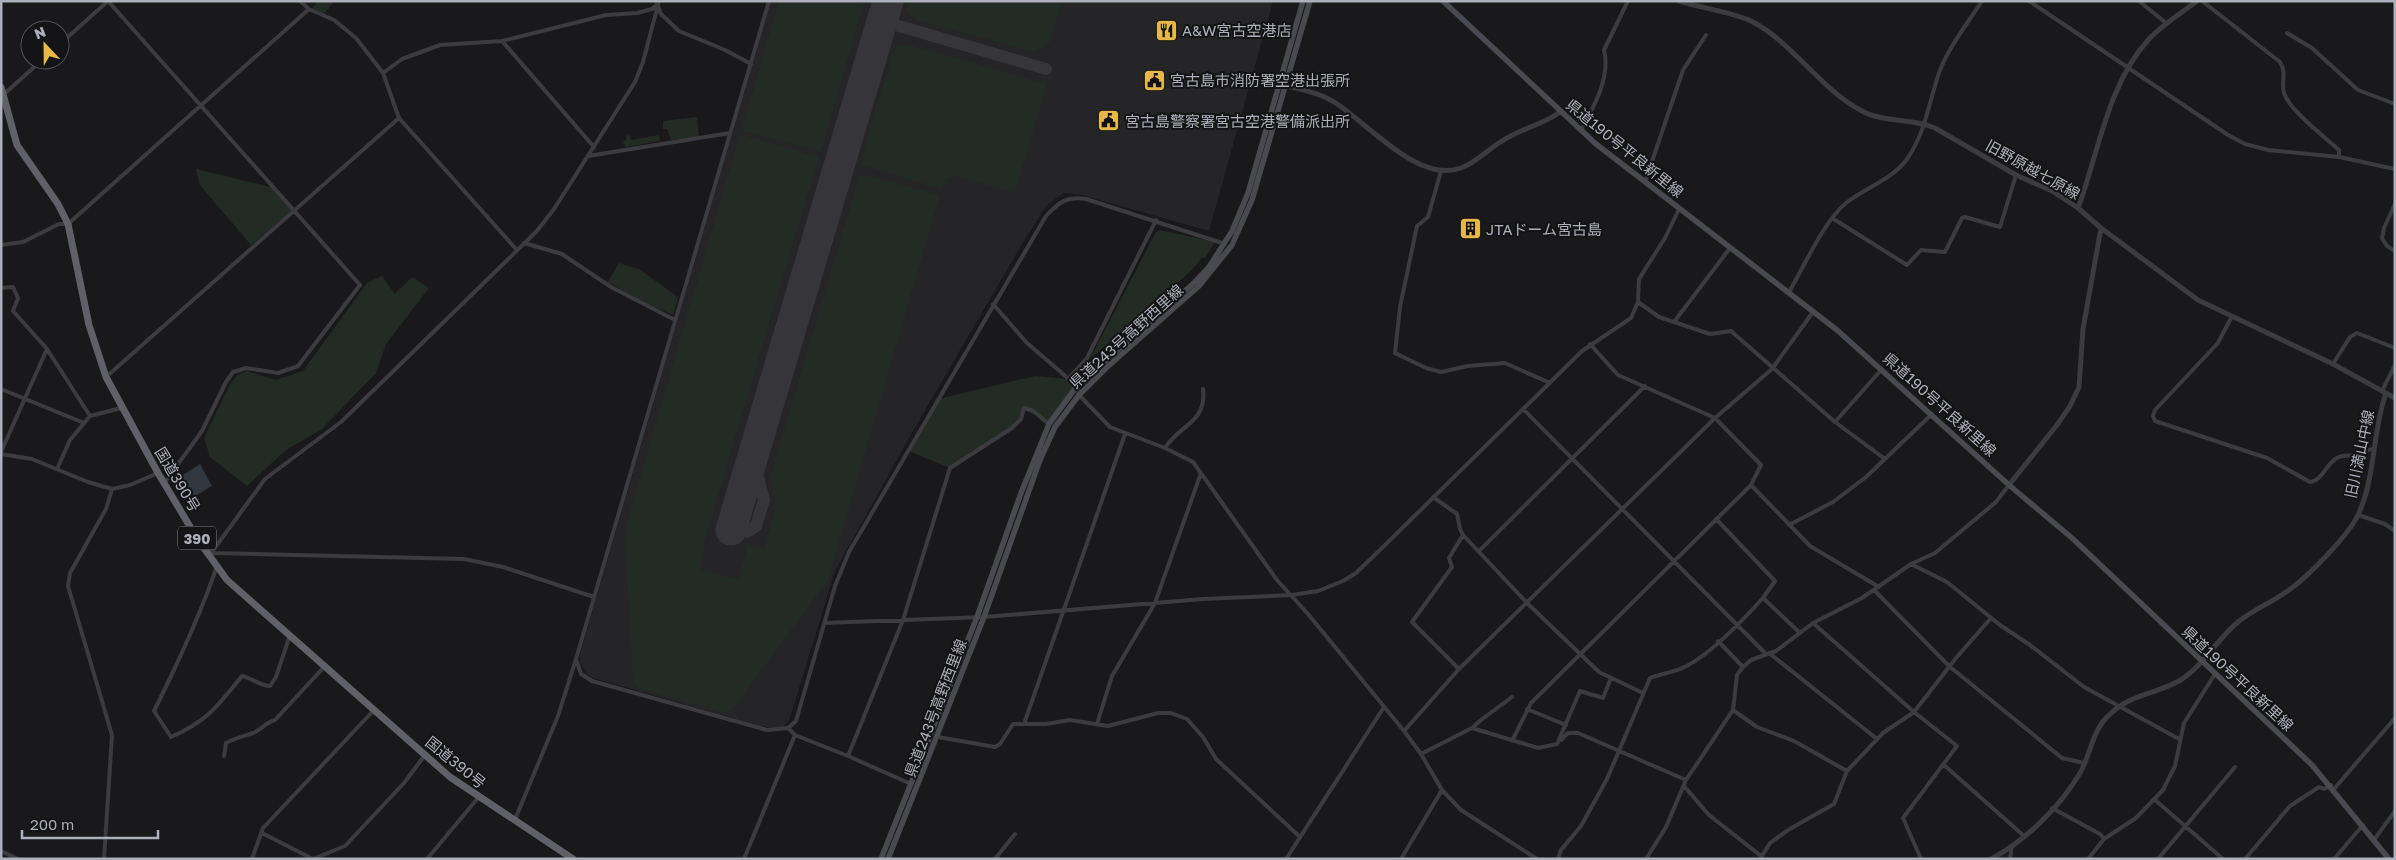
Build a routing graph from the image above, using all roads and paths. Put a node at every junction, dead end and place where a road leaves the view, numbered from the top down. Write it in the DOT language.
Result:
graph roads {
  1 [pos="108,1"];
  2 [pos="300,1"];
  3 [pos="769,1"];
  4 [pos="1303,1"];
  5 [pos="1310,1"];
  6 [pos="1443,1"];
  7 [pos="1628,1"];
  8 [pos="1679,1"];
  9 [pos="1982,1"];
  10 [pos="2029,1"];
  11 [pos="2139,1"];
  12 [pos="2196,1"];
  13 [pos="2202,1"];
  14 [pos="658,2"];
  15 [pos="310,9"];
  16 [pos="2166,22"];
  17 [pos="2287,33"];
  18 [pos="70,35"];
  19 [pos="1706,35"];
  20 [pos="502,41"];
  21 [pos="750,64"];
  22 [pos="2129,68"];
  23 [pos="29,70"];
  24 [pos="383,73"];
  25 [pos="1287,86"];
  26 [pos="2,91"];
  27 [pos="2395,104"];
  28 [pos="200,106"];
  29 [pos="1560,112"];
  30 [pos="400,118"];
  31 [pos="1924,123"];
  32 [pos="1581,130"];
  33 [pos="730,133"];
  34 [pos="594,147"];
  35 [pos="588,156"];
  36 [pos="2339,157"];
  37 [pos="2395,169"];
  38 [pos="1441,171"];
  39 [pos="2016,175"];
  40 [pos="1644,183"];
  41 [pos="2395,204"];
  42 [pos="1679,208"];
  43 [pos="2078,208"];
  44 [pos="294,210"];
  45 [pos="1832,218"];
  46 [pos="1156,220"];
  47 [pos="68,224"];
  48 [pos="2101,228"];
  49 [pos="524,243"];
  50 [pos="1225,244"];
  51 [pos="1,245"];
  52 [pos="1730,248"];
  53 [pos="517,250"];
  54 [pos="2395,251"];
  55 [pos="1,288"];
  56 [pos="1789,292"];
  57 [pos="1638,302"];
  58 [pos="993,304"];
  59 [pos="1813,312"];
  60 [pos="2232,316"];
  61 [pos="675,320"];
  62 [pos="1674,322"];
  63 [pos="1590,344"];
  64 [pos="2395,348"];
  65 [pos="47,349"];
  66 [pos="2333,364"];
  67 [pos="2395,365"];
  68 [pos="1772,368"];
  69 [pos="1882,369"];
  70 [pos="2394,371"];
  71 [pos="106,377"];
  72 [pos="1068,379"];
  73 [pos="1550,383"];
  74 [pos="1077,386"];
  75 [pos="1645,386"];
  76 [pos="1,389"];
  77 [pos="1204,389"];
  78 [pos="2384,392"];
  79 [pos="1079,395"];
  80 [pos="2395,398"];
  81 [pos="25,399"];
  82 [pos="121,408"];
  83 [pos="1523,409"];
  84 [pos="1932,414"];
  85 [pos="90,416"];
  86 [pos="1715,418"];
  87 [pos="84,422"];
  88 [pos="1834,422"];
  89 [pos="1049,424"];
  90 [pos="1125,434"];
  91 [pos="1165,448"];
  92 [pos="2373,449"];
  93 [pos="1,453"];
  94 [pos="1885,459"];
  95 [pos="1572,460"];
  96 [pos="57,469"];
  97 [pos="158,473"];
  98 [pos="1201,473"];
  99 [pos="165,482"];
  100 [pos="2009,485"];
  101 [pos="1751,486"];
  102 [pos="112,489"];
  103 [pos="1433,497"];
  104 [pos="1622,509"];
  105 [pos="2358,515"];
  106 [pos="1716,519"];
  107 [pos="1789,525"];
  108 [pos="2395,531"];
  109 [pos="1463,535"];
  110 [pos="1480,550"];
  111 [pos="209,556"];
  112 [pos="1674,561"];
  113 [pos="1911,564"];
  114 [pos="217,566"];
  115 [pos="1879,587"];
  116 [pos="1874,590"];
  117 [pos="1292,595"];
  118 [pos="594,597"];
  119 [pos="1763,598"];
  120 [pos="1155,603"];
  121 [pos="1528,604"];
  122 [pos="1065,610"];
  123 [pos="981,617"];
  124 [pos="1991,618"];
  125 [pos="903,620"];
  126 [pos="1814,622"];
  127 [pos="824,623"];
  128 [pos="1737,624"];
  129 [pos="1800,633"];
  130 [pos="290,636"];
  131 [pos="1718,641"];
  132 [pos="1580,652"];
  133 [pos="1767,654"];
  134 [pos="576,659"];
  135 [pos="2200,661"];
  136 [pos="324,666"];
  137 [pos="1950,666"];
  138 [pos="1743,667"];
  139 [pos="1460,669"];
  140 [pos="2215,674"];
  141 [pos="1611,678"];
  142 [pos="1643,693"];
  143 [pos="1512,697"];
  144 [pos="1384,707"];
  145 [pos="2117,707"];
  146 [pos="1528,709"];
  147 [pos="374,710"];
  148 [pos="1733,710"];
  149 [pos="1914,712"];
  150 [pos="2395,718"];
  151 [pos="1024,724"];
  152 [pos="1097,724"];
  153 [pos="1566,725"];
  154 [pos="788,728"];
  155 [pos="1472,728"];
  156 [pos="1404,731"];
  157 [pos="796,735"];
  158 [pos="938,737"];
  159 [pos="1513,739"];
  160 [pos="1877,739"];
  161 [pos="2179,739"];
  162 [pos="1557,744"];
  163 [pos="1620,751"];
  164 [pos="1421,754"];
  165 [pos="425,755"];
  166 [pos="224,756"];
  167 [pos="848,756"];
  168 [pos="2084,763"];
  169 [pos="1944,765"];
  170 [pos="2235,767"];
  171 [pos="1847,771"];
  172 [pos="1686,780"];
  173 [pos="914,786"];
  174 [pos="1684,786"];
  175 [pos="2333,787"];
  176 [pos="1442,790"];
  177 [pos="478,798"];
  178 [pos="2154,799"];
  179 [pos="2052,808"];
  180 [pos="2395,811"];
  181 [pos="517,821"];
  182 [pos="2187,826"];
  183 [pos="2363,826"];
  184 [pos="262,833"];
  185 [pos="1015,834"];
  186 [pos="2024,836"];
  187 [pos="1300,837"];
  188 [pos="2104,839"];
  189 [pos="2374,840"];
  190 [pos="2012,846"];
  191 [pos="1,851"];
  192 [pos="1761,858"];
  193 [pos="18,859"];
  194 [pos="104,859"];
  195 [pos="252,859"];
  196 [pos="427,859"];
  197 [pos="572,859"];
  198 [pos="744,859"];
  199 [pos="881,859"];
  200 [pos="888,859"];
  201 [pos="995,859"];
  202 [pos="1286,859"];
  203 [pos="1401,859"];
  204 [pos="1536,859"];
  205 [pos="1558,859"];
  206 [pos="1646,859"];
  207 [pos="1921,859"];
  208 [pos="1990,859"];
  209 [pos="2010,859"];
  210 [pos="2088,859"];
  211 [pos="2158,859"];
  212 [pos="2223,859"];
  213 [pos="2246,859"];
  214 [pos="2334,859"];
  215 [pos="2389,859"];
  1 -- 18 [label="street"];
  1 -- 28 [label="street"];
  2 -- 15 [label="street"];
  3 -- 21 [label="street"];
  4 -- 50 [label="main road, 県道243号高野西里線"];
  5 -- 25 [label="main road, 県道243号高野西里線"];
  6 -- 29 [label="main road, 県道190号平良新里線"];
  7 -- 32 [label="street"];
  8 -- 31 [label="street, 旧野原越七原線"];
  9 -- 31 [label="street"];
  10 -- 22 [label="street"];
  11 -- 16 [label="street"];
  12 -- 16 [label="street"];
  13 -- 36 [label="street"];
  14 -- 20 [label="street"];
  14 -- 21 [label="street"];
  14 -- 34 [label="street"];
  15 -- 24 [label="street"];
  15 -- 28 [label="street"];
  16 -- 22 [label="street"];
  17 -- 27 [label="street"];
  19 -- 40 [label="street"];
  20 -- 24 [label="street"];
  20 -- 34 [label="street"];
  21 -- 33 [label="street"];
  22 -- 36 [label="street"];
  22 -- 43 [label="street"];
  23 -- 26 [label="street"];
  24 -- 30 [label="street"];
  25 -- 38 [label="street"];
  25 -- 79 [label="main road, 県道243号高野西里線"];
  26 -- 47 [label="highway, 国道390号 / 390"];
  28 -- 44 [label="street"];
  28 -- 47 [label="street"];
  29 -- 32 [label="main road, 県道190号平良新里線"];
  29 -- 38 [label="street"];
  30 -- 44 [label="street"];
  30 -- 53 [label="street"];
  31 -- 39 [label="street, 旧野原越七原線"];
  31 -- 45 [label="street"];
  32 -- 40 [label="main road, 県道190号平良新里線"];
  33 -- 35 [label="street"];
  33 -- 61 [label="street"];
  34 -- 35 [label="street"];
  35 -- 49 [label="street"];
  36 -- 37 [label="street"];
  38 -- 73 [label="street"];
  39 -- 43 [label="street, 旧野原越七原線"];
  39 -- 45 [label="street"];
  40 -- 42 [label="main road, 県道190号平良新里線"];
  41 -- 54 [label="street"];
  42 -- 52 [label="main road, 県道190号平良新里線"];
  42 -- 57 [label="street"];
  43 -- 48 [label="street, 旧野原越七原線"];
  44 -- 71 [label="street"];
  44 -- 99 [label="street"];
  45 -- 56 [label="street"];
  46 -- 50 [label="street"];
  46 -- 58 [label="street"];
  46 -- 72 [label="street"];
  47 -- 51 [label="street"];
  47 -- 71 [label="highway, 国道390号 / 390"];
  48 -- 60 [label="street, 旧野原越七原線"];
  48 -- 100 [label="street"];
  49 -- 53 [label="street"];
  49 -- 61 [label="street"];
  50 -- 74 [label="main road, 県道243号高野西里線"];
  52 -- 56 [label="main road, 県道190号平良新里線"];
  52 -- 62 [label="street"];
  53 -- 111 [label="street"];
  55 -- 65 [label="street"];
  56 -- 59 [label="main road, 県道190号平良新里線"];
  57 -- 62 [label="street"];
  57 -- 63 [label="street"];
  58 -- 72 [label="street"];
  58 -- 127 [label="street"];
  59 -- 68 [label="street"];
  59 -- 69 [label="main road, 県道190号平良新里線"];
  60 -- 66 [label="street, 旧野原越七原線"];
  60 -- 92 [label="street"];
  61 -- 118 [label="street"];
  62 -- 68 [label="street"];
  63 -- 73 [label="street"];
  63 -- 75 [label="street"];
  64 -- 66 [label="street"];
  65 -- 81 [label="street"];
  65 -- 85 [label="street"];
  66 -- 78 [label="street, 旧野原越七原線"];
  67 -- 70 [label="street"];
  68 -- 86 [label="street"];
  68 -- 88 [label="street"];
  69 -- 84 [label="main road, 県道190号平良新里線"];
  69 -- 88 [label="street"];
  70 -- 78 [label="street"];
  71 -- 82 [label="highway, 国道390号 / 390"];
  72 -- 74 [label="street"];
  73 -- 83 [label="street"];
  74 -- 79 [label="street"];
  74 -- 89 [label="main road, 県道243号高野西里線"];
  75 -- 86 [label="street"];
  75 -- 95 [label="street"];
  76 -- 81 [label="street"];
  77 -- 91 [label="street"];
  78 -- 80 [label="street, 旧野原越七原線"];
  78 -- 92 [label="street, 旧川満山中線"];
  79 -- 90 [label="street"];
  79 -- 123 [label="main road, 県道243号高野西里線"];
  81 -- 87 [label="street"];
  81 -- 93 [label="street"];
  82 -- 85 [label="street"];
  82 -- 97 [label="highway, 国道390号 / 390"];
  83 -- 95 [label="street"];
  83 -- 103 [label="street"];
  84 -- 94 [label="street"];
  84 -- 100 [label="main road, 県道190号平良新里線"];
  85 -- 87 [label="street"];
  86 -- 101 [label="street"];
  86 -- 104 [label="street"];
  87 -- 96 [label="street"];
  88 -- 94 [label="street"];
  89 -- 123 [label="main road, 県道243号高野西里線"];
  89 -- 125 [label="street"];
  90 -- 91 [label="street"];
  90 -- 122 [label="street"];
  91 -- 98 [label="street"];
  92 -- 105 [label="street, 旧川満山中線"];
  93 -- 96 [label="street"];
  94 -- 107 [label="street"];
  95 -- 104 [label="street"];
  95 -- 110 [label="street"];
  96 -- 102 [label="street"];
  97 -- 99 [label="highway, 国道390号 / 390"];
  97 -- 102 [label="street"];
  98 -- 117 [label="street"];
  98 -- 120 [label="street"];
  99 -- 111 [label="highway, 国道390号 / 390"];
  100 -- 113 [label="street"];
  100 -- 135 [label="main road, 県道190号平良新里線"];
  101 -- 106 [label="street"];
  101 -- 107 [label="street"];
  102 -- 194 [label="street"];
  103 -- 109 [label="street"];
  103 -- 117 [label="street"];
  104 -- 112 [label="street"];
  104 -- 121 [label="street"];
  105 -- 108 [label="street"];
  105 -- 135 [label="street, 旧川満山中線"];
  106 -- 112 [label="street"];
  106 -- 119 [label="street"];
  107 -- 115 [label="street"];
  109 -- 110 [label="street"];
  109 -- 139 [label="street"];
  110 -- 121 [label="street"];
  111 -- 114 [label="highway, 国道390号 / 390"];
  111 -- 118 [label="street"];
  112 -- 128 [label="street"];
  112 -- 132 [label="street"];
  113 -- 115 [label="street"];
  113 -- 124 [label="street"];
  114 -- 130 [label="highway, 国道390号 / 390"];
  114 -- 130 [label="street"];
  115 -- 116 [label="street"];
  116 -- 126 [label="street"];
  116 -- 137 [label="street"];
  117 -- 120 [label="street"];
  117 -- 144 [label="street"];
  118 -- 134 [label="street"];
  119 -- 128 [label="street"];
  119 -- 129 [label="street"];
  120 -- 122 [label="street"];
  120 -- 152 [label="street"];
  121 -- 132 [label="street"];
  121 -- 139 [label="street"];
  122 -- 123 [label="street"];
  122 -- 151 [label="street"];
  123 -- 125 [label="street"];
  123 -- 158 [label="main road, 県道243号高野西里線"];
  123 -- 173 [label="main road, 県道243号高野西里線"];
  124 -- 137 [label="street"];
  124 -- 145 [label="street"];
  125 -- 127 [label="street"];
  125 -- 167 [label="street"];
  126 -- 129 [label="street"];
  126 -- 149 [label="street"];
  127 -- 154 [label="street"];
  128 -- 131 [label="street"];
  128 -- 133 [label="street"];
  129 -- 133 [label="street"];
  130 -- 136 [label="highway, 国道390号 / 390"];
  131 -- 138 [label="street"];
  131 -- 142 [label="street"];
  132 -- 141 [label="street"];
  132 -- 146 [label="street"];
  133 -- 138 [label="street"];
  133 -- 160 [label="street"];
  134 -- 154 [label="street"];
  134 -- 181 [label="street"];
  135 -- 140 [label="main road, 県道190号平良新里線"];
  135 -- 145 [label="street, 旧川満山中線"];
  136 -- 147 [label="highway, 国道390号 / 390"];
  136 -- 166 [label="street"];
  137 -- 149 [label="street"];
  137 -- 168 [label="street"];
  138 -- 148 [label="street"];
  139 -- 156 [label="street"];
  140 -- 161 [label="street"];
  140 -- 175 [label="main road, 県道190号平良新里線"];
  141 -- 142 [label="street"];
  141 -- 153 [label="street"];
  142 -- 163 [label="street"];
  143 -- 155 [label="street"];
  144 -- 156 [label="street"];
  144 -- 187 [label="street"];
  145 -- 161 [label="street"];
  145 -- 168 [label="street, 旧川満山中線"];
  146 -- 153 [label="street"];
  146 -- 159 [label="street"];
  147 -- 165 [label="highway, 国道390号 / 390"];
  147 -- 184 [label="street"];
  148 -- 171 [label="street"];
  148 -- 172 [label="street"];
  149 -- 160 [label="street"];
  149 -- 169 [label="street"];
  150 -- 175 [label="street"];
  151 -- 152 [label="street"];
  151 -- 158 [label="street"];
  152 -- 187 [label="street"];
  153 -- 162 [label="street"];
  154 -- 157 [label="street"];
  155 -- 159 [label="street"];
  155 -- 164 [label="street"];
  156 -- 164 [label="street"];
  157 -- 167 [label="street"];
  157 -- 198 [label="street"];
  158 -- 173 [label="main road, 県道243号高野西里線"];
  159 -- 162 [label="street"];
  160 -- 171 [label="street"];
  161 -- 178 [label="street"];
  162 -- 163 [label="street"];
  163 -- 172 [label="street"];
  163 -- 205 [label="street"];
  164 -- 176 [label="street"];
  165 -- 177 [label="highway, 国道390号 / 390"];
  165 -- 184 [label="street"];
  167 -- 173 [label="street"];
  168 -- 179 [label="street, 旧川満山中線"];
  169 -- 186 [label="street"];
  169 -- 207 [label="street"];
  170 -- 182 [label="street"];
  171 -- 192 [label="street"];
  172 -- 174 [label="street"];
  173 -- 199 [label="main road, 県道243号高野西里線"];
  173 -- 200 [label="main road, 県道243号高野西里線"];
  174 -- 192 [label="street"];
  174 -- 206 [label="street"];
  175 -- 183 [label="main road, 県道190号平良新里線"];
  175 -- 213 [label="street"];
  176 -- 203 [label="street"];
  176 -- 204 [label="street"];
  177 -- 181 [label="highway, 国道390号 / 390"];
  177 -- 196 [label="street"];
  178 -- 182 [label="street"];
  178 -- 188 [label="street"];
  179 -- 186 [label="street, 旧川満山中線"];
  179 -- 188 [label="street"];
  180 -- 189 [label="street"];
  181 -- 197 [label="highway, 国道390号 / 390"];
  182 -- 211 [label="street"];
  182 -- 212 [label="street"];
  183 -- 189 [label="main road, 県道190号平良新里線"];
  183 -- 214 [label="street"];
  184 -- 195 [label="street"];
  185 -- 201 [label="street"];
  186 -- 190 [label="street, 旧川満山中線"];
  187 -- 202 [label="street"];
  188 -- 210 [label="street"];
  189 -- 215 [label="main road, 県道190号平良新里線"];
  190 -- 208 [label="street, 旧川満山中線"];
  190 -- 209 [label="street"];
  191 -- 193 [label="street"];
}
